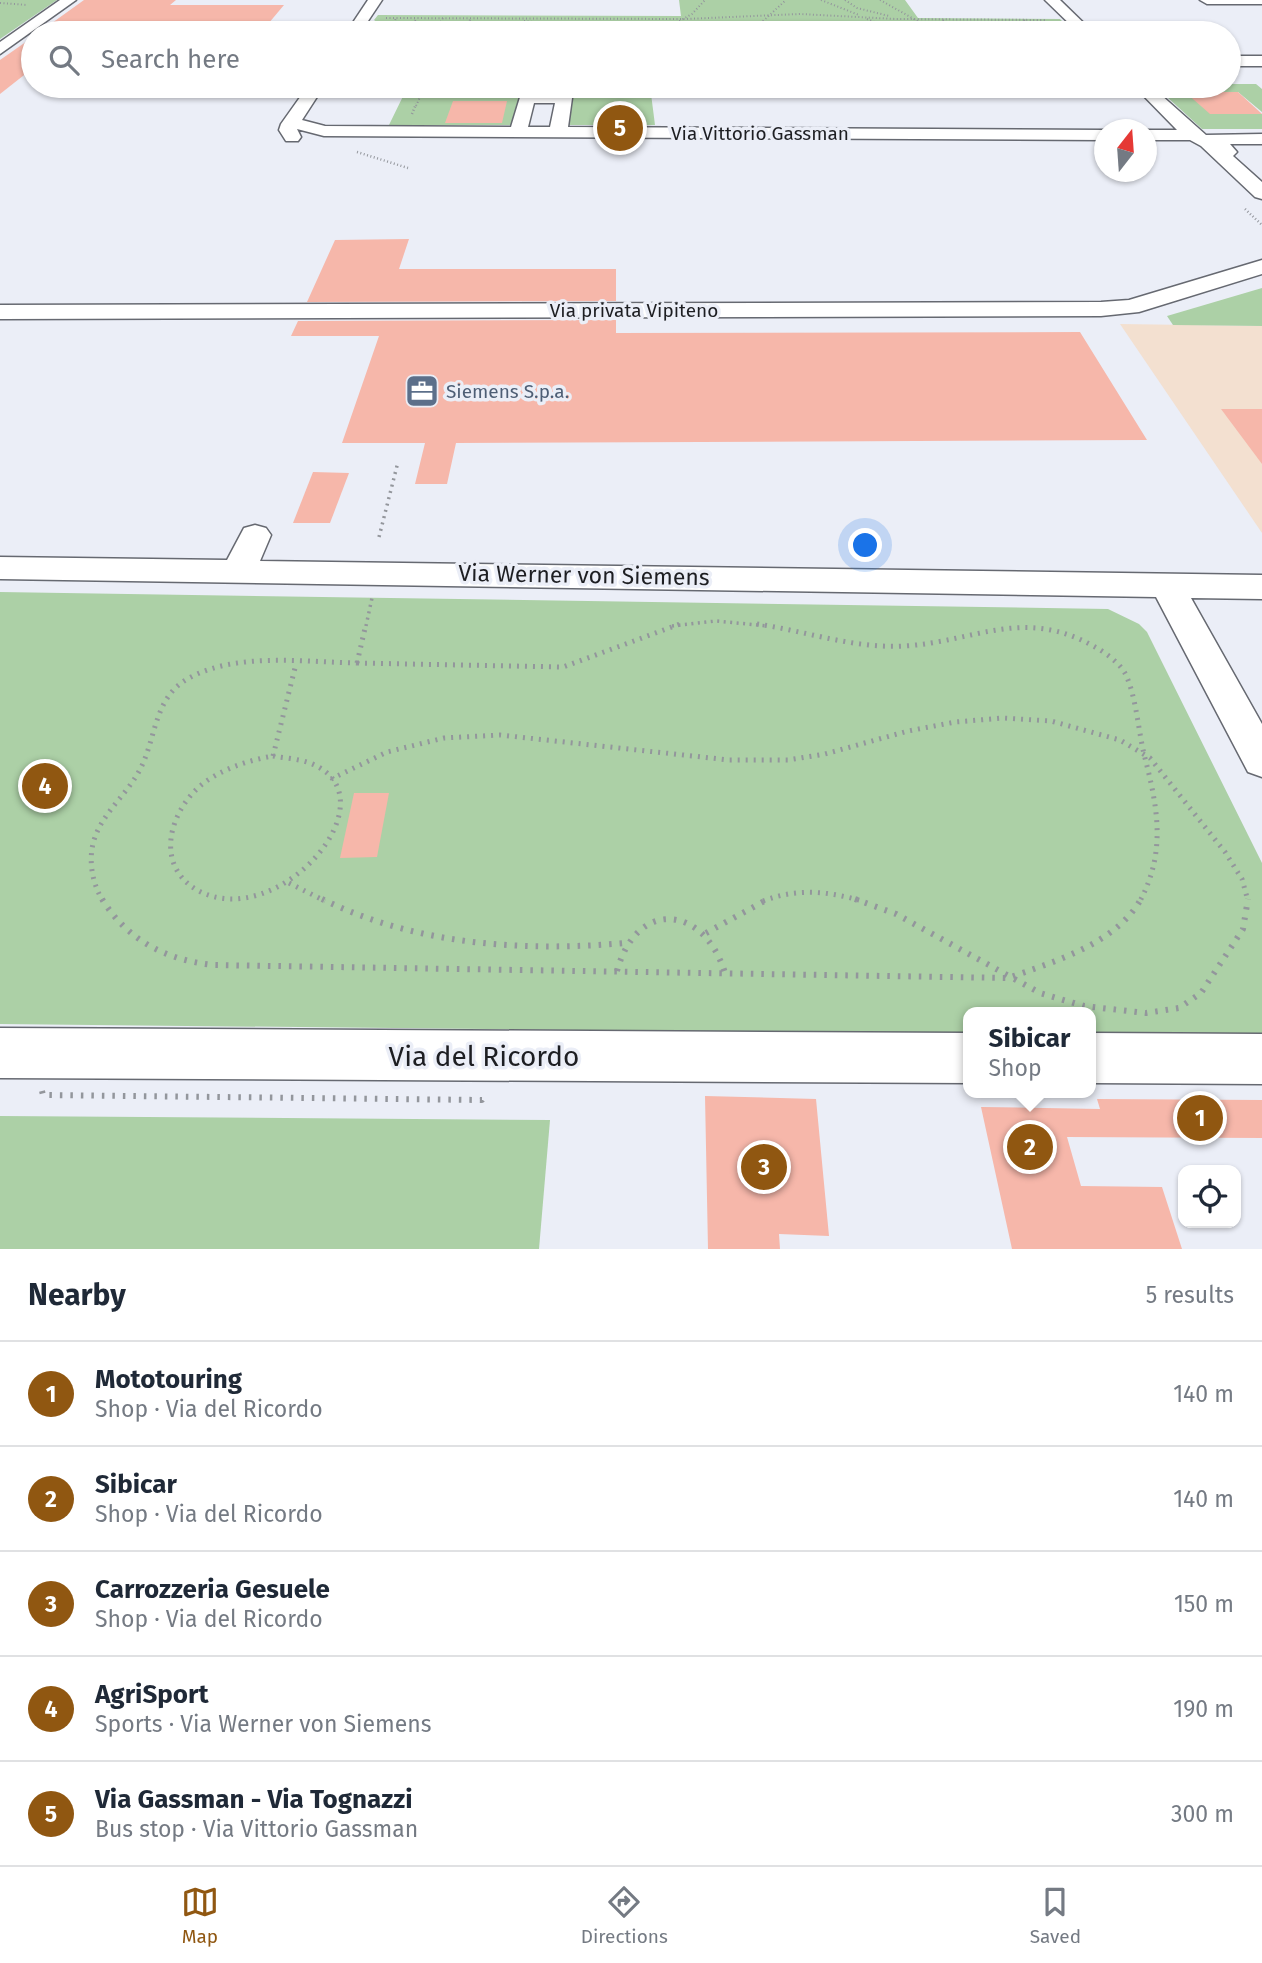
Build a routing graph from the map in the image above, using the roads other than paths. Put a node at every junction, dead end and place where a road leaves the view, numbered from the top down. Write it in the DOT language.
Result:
graph roads {
  1 [pos="69,0"];
  2 [pos="375,0"];
  3 [pos="1052,0"];
  4 [pos="1207,0"];
  5 [pos="1233,0"];
  6 [pos="1262,0"];
  7 [pos="39,21"];
  8 [pos="361,21"];
  9 [pos="1074,21"];
  10 [pos="21,34"];
  11 [pos="0,49"];
  12 [pos="1241,61"];
  13 [pos="1262,61"];
  14 [pos="309,98"];
  15 [pos="527,98"];
  16 [pos="1154,98"];
  17 [pos="518,132"];
  18 [pos="558,132"];
  19 [pos="1094,135"];
  20 [pos="1157,135"];
  21 [pos="1193,135"];
  22 [pos="1262,139"];
  23 [pos="1261,167"];
  24 [pos="1239,172"];
  25 [pos="1262,194"];
  26 [pos="1262,210"];
  27 [pos="1262,267"];
  28 [pos="0,312"];
  29 [pos="255,535"];
  30 [pos="0,568"];
  31 [pos="239,570"];
  32 [pos="1167,585"];
  33 [pos="1262,587"];
  34 [pos="1262,761"];
  35 [pos="0,1053"];
  36 [pos="963,1058"];
  37 [pos="1096,1058"];
  38 [pos="1262,1059"];
  1 -- 7 [label="street"];
  2 -- 8 [label="street"];
  3 -- 9 [label="street"];
  4 -- 5 [label="street"];
  5 -- 6 [label="street"];
  10 -- 11 [label="street"];
  12 -- 13 [label="street"];
  14 -- 17 [label="street, Via Vittorio Gassman"];
  15 -- 17 [label="street"];
  15 -- 18 [label="street"];
  16 -- 21 [label="street"];
  17 -- 18 [label="street, Via Vittorio Gassman"];
  18 -- 19 [label="street, Via Vittorio Gassman"];
  20 -- 21 [label="street"];
  21 -- 24 [label="street"];
  21 -- 26 [label="street"];
  22 -- 23 [label="street"];
  23 -- 24 [label="street"];
  24 -- 25 [label="street"];
  27 -- 28 [label="street, Via privata Vipiteno"];
  29 -- 31 [label="street"];
  30 -- 31 [label="street, Via Werner von Siemens"];
  31 -- 32 [label="street, Via Werner von Siemens"];
  32 -- 33 [label="street, Via Werner von Siemens"];
  32 -- 34 [label="street"];
  35 -- 36 [label="street, Via del Ricordo"];
  37 -- 38 [label="street"];
}
